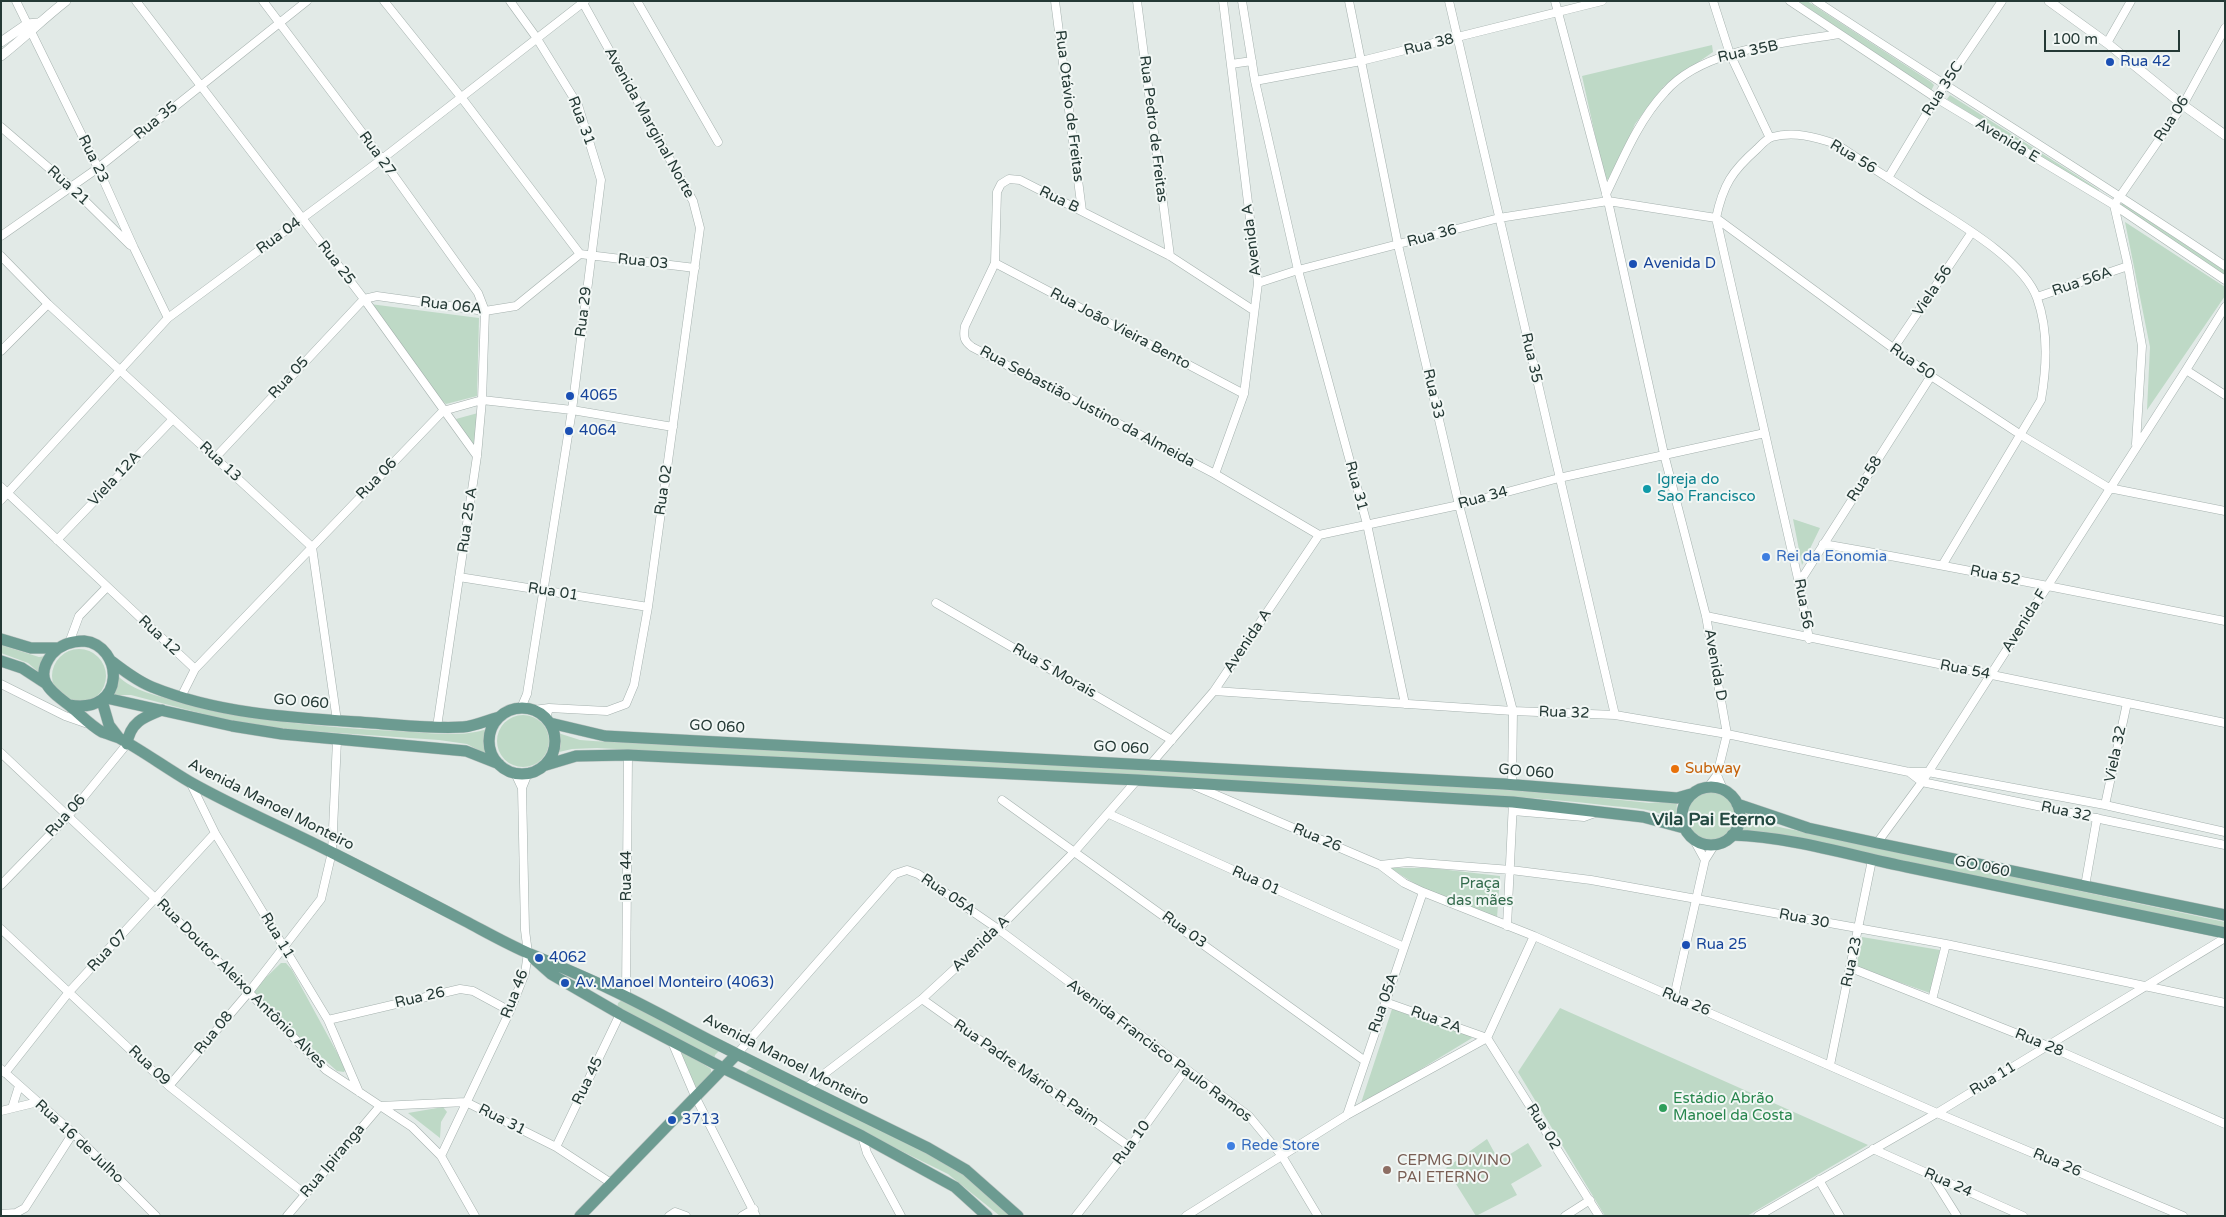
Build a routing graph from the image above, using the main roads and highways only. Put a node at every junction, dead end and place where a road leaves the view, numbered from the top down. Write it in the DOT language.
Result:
graph roads {
  1 [pos="1,639"];
  2 [pos="58,648"];
  3 [pos="1,660"];
  4 [pos="110,660"];
  5 [pos="45,683"];
  6 [pos="104,699"];
  7 [pos="69,705"];
  8 [pos="163,710"];
  9 [pos="549,716"];
  10 [pos="499,717"];
  11 [pos="123,741"];
  12 [pos="499,764"];
  13 [pos="546,765"];
  14 [pos="1691,794"];
  15 [pos="1737,804"];
  16 [pos="1684,828"];
  17 [pos="1732,835"];
  18 [pos="2225,914"];
  19 [pos="2225,933"];
  20 [pos="528,953"];
  21 [pos="611,989"];
  22 [pos="604,1004"];
  23 [pos="737,1054"];
  24 [pos="725,1069"];
  25 [pos="580,1216"];
  26 [pos="986,1216"];
  27 [pos="1018,1216"];
  1 -- 2 [label="main road"];
  2 -- 4 [label="main road"];
  2 -- 5 [label="main road"];
  3 -- 5 [label="main road"];
  4 -- 6 [label="main road"];
  4 -- 10 [label="main road, GO 060"];
  5 -- 7 [label="main road"];
  6 -- 7 [label="main road"];
  6 -- 8 [label="main road"];
  6 -- 11 [label="main road"];
  7 -- 11 [label="main road, Avenida Manoel Monteiro"];
  8 -- 11 [label="main road"];
  8 -- 12 [label="main road"];
  9 -- 10 [label="main road"];
  9 -- 13 [label="main road"];
  9 -- 14 [label="main road, GO 060"];
  10 -- 12 [label="main road"];
  11 -- 20 [label="main road, Avenida Manoel Monteiro"];
  12 -- 13 [label="main road"];
  13 -- 16 [label="main road, GO 060"];
  14 -- 15 [label="main road"];
  14 -- 16 [label="main road"];
  15 -- 17 [label="main road"];
  15 -- 18 [label="main road, GO 060"];
  16 -- 17 [label="main road"];
  17 -- 19 [label="main road, GO 060"];
  20 -- 21 [label="main road, Avenida Manoel Monteiro"];
  20 -- 22 [label="main road, Avenida Manoel Monteiro"];
  21 -- 22 [label="main road"];
  21 -- 23 [label="main road, Avenida Manoel Monteiro"];
  22 -- 24 [label="main road, Avenida Manoel Monteiro"];
  23 -- 24 [label="main road"];
  23 -- 27 [label="main road, Avenida Manoel Monteiro"];
  24 -- 25 [label="main road"];
  24 -- 26 [label="main road, Avenida Manoel Monteiro"];
}
